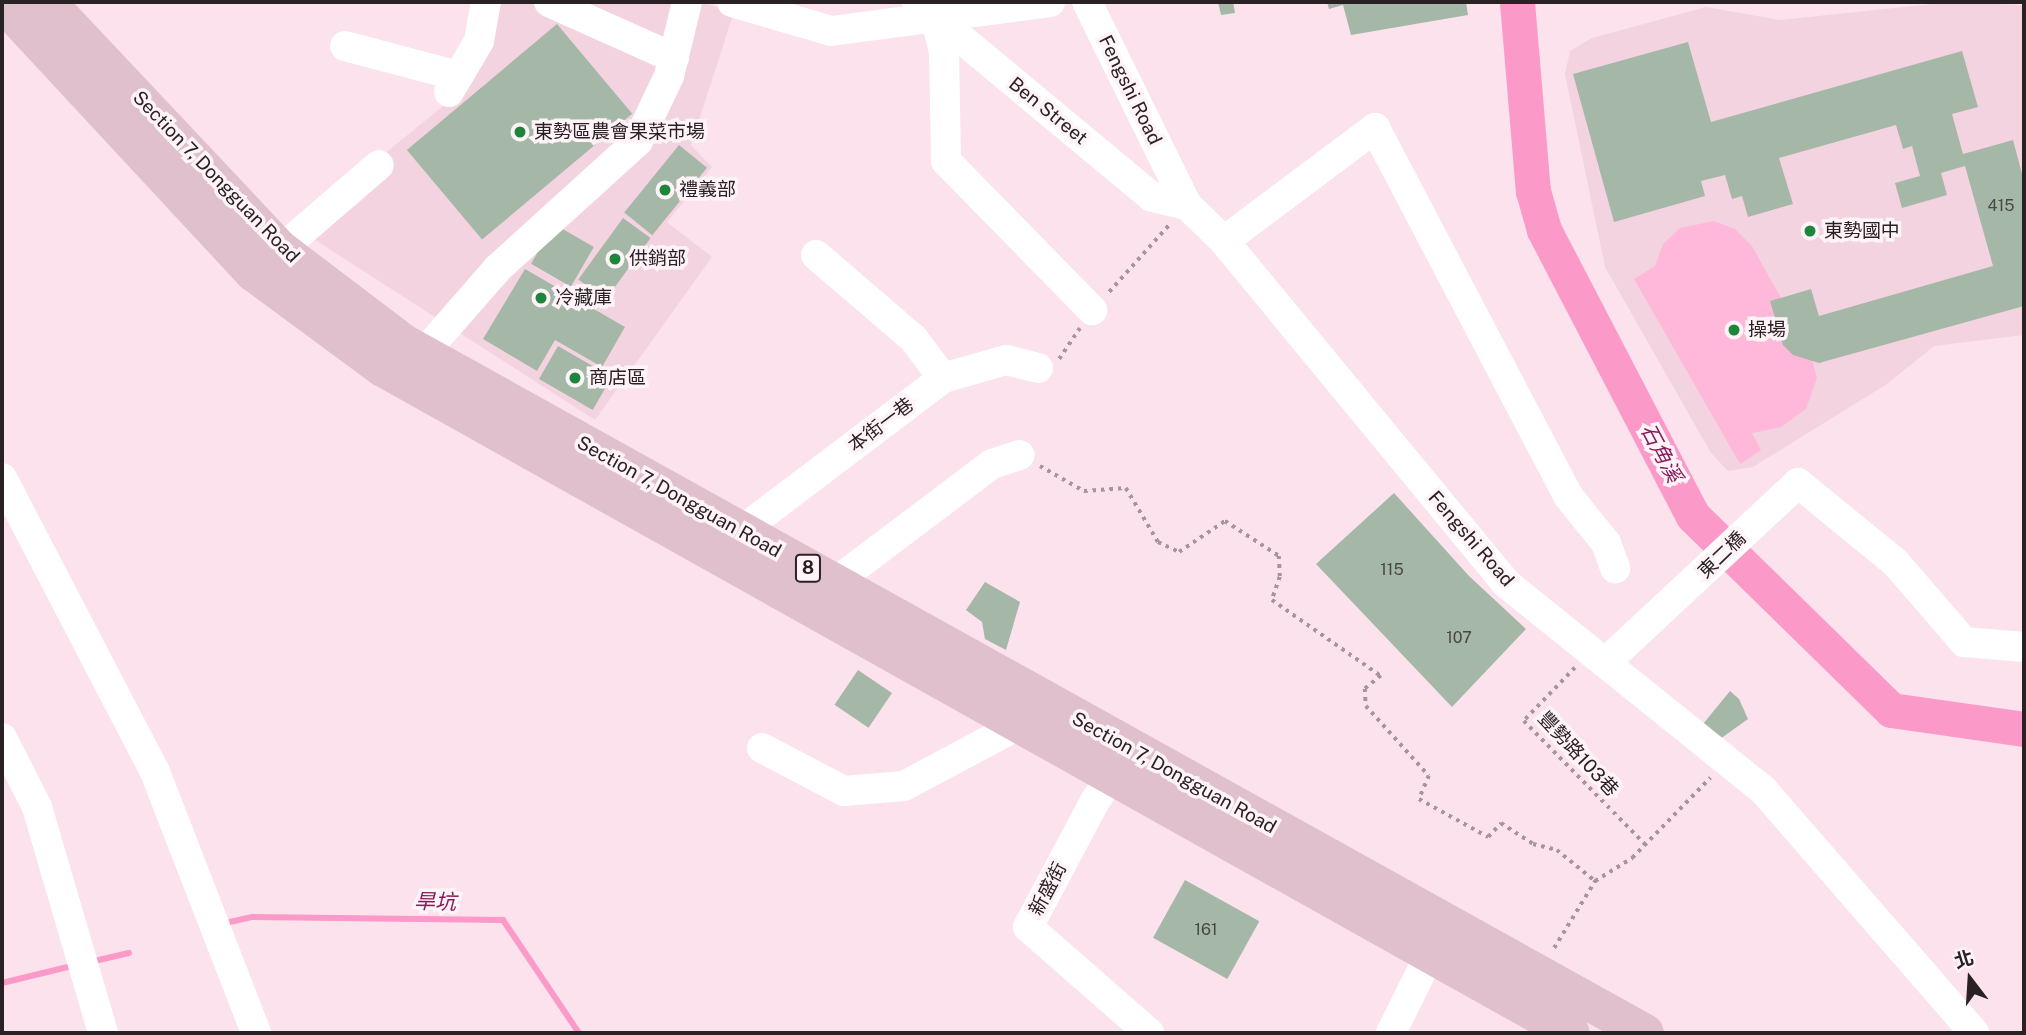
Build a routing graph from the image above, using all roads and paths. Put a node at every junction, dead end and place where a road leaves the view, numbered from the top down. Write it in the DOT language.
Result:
graph roads {
  1 [pos="2,2"];
  2 [pos="47,2"];
  3 [pos="486,2"];
  4 [pos="687,2"];
  5 [pos="1050,2"];
  6 [pos="1087,2"];
  7 [pos="748,4"];
  8 [pos="537,6"];
  9 [pos="926,11"];
  10 [pos="345,46"];
  11 [pos="674,58"];
  12 [pos="379,165"];
  13 [pos="1187,205"];
  14 [pos="1224,241"];
  15 [pos="816,255"];
  16 [pos="267,261"];
  17 [pos="1092,310"];
  18 [pos="413,366"];
  19 [pos="1038,368"];
  20 [pos="943,378"];
  21 [pos="1020,455"];
  22 [pos="2,478"];
  23 [pos="741,531"];
  24 [pos="1615,568"];
  25 [pos="834,583"];
  26 [pos="2024,648"];
  27 [pos="1598,657"];
  28 [pos="1020,724"];
  29 [pos="2,738"];
  30 [pos="762,748"];
  31 [pos="1727,761"];
  32 [pos="1121,762"];
  33 [pos="1645,844"];
  34 [pos="1595,881"];
  35 [pos="1430,954"];
  36 [pos="1538,974"];
  37 [pos="103,1033"];
  38 [pos="256,1033"];
  39 [pos="1149,1033"];
  40 [pos="1391,1033"];
  41 [pos="1571,1033"];
  42 [pos="1645,1033"];
  43 [pos="1974,1033"];
  1 -- 16 [label="main road, Section 7, Dongguan Road / 8"];
  2 -- 16 [label="main road, Section 7, Dongguan Road / 8"];
  3 -- 10 [label="street"];
  4 -- 11 [label="street"];
  5 -- 9 [label="street"];
  6 -- 13 [label="street, Fengshi Road"];
  7 -- 9 [label="street"];
  8 -- 11 [label="street"];
  9 -- 13 [label="street, Ben Street"];
  9 -- 17 [label="street"];
  11 -- 18 [label="street"];
  12 -- 16 [label="street"];
  13 -- 14 [label="street, Fengshi Road"];
  14 -- 24 [label="street"];
  14 -- 27 [label="street, Fengshi Road"];
  15 -- 20 [label="street"];
  16 -- 18 [label="main road, Section 7, Dongguan Road / 8"];
  18 -- 23 [label="main road, Section 7, Dongguan Road / 8"];
  18 -- 28 [label="main road, Section 7, Dongguan Road / 8"];
  19 -- 20 [label="street, 本街一巷"];
  20 -- 23 [label="street, 本街一巷"];
  21 -- 25 [label="street"];
  21 -- 34 [label="path"];
  22 -- 38 [label="street"];
  23 -- 25 [label="main road, Section 7, Dongguan Road / 8"];
  25 -- 32 [label="main road, Section 7, Dongguan Road / 8"];
  26 -- 27 [label="street, 東二橋"];
  27 -- 31 [label="street, Fengshi Road"];
  27 -- 33 [label="path, 豐勢路103巷"];
  28 -- 30 [label="street"];
  28 -- 32 [label="main road, Section 7, Dongguan Road / 8"];
  29 -- 37 [label="street"];
  31 -- 33 [label="path"];
  31 -- 43 [label="street, Fengshi Road"];
  32 -- 35 [label="main road, Section 7, Dongguan Road / 8"];
  32 -- 36 [label="main road, Section 7, Dongguan Road / 8"];
  32 -- 39 [label="street, 新盛街"];
  33 -- 34 [label="path"];
  34 -- 36 [label="path"];
  35 -- 40 [label="street"];
  35 -- 41 [label="main road, Section 7, Dongguan Road / 8"];
  36 -- 42 [label="main road, Section 7, Dongguan Road / 8"];
}
